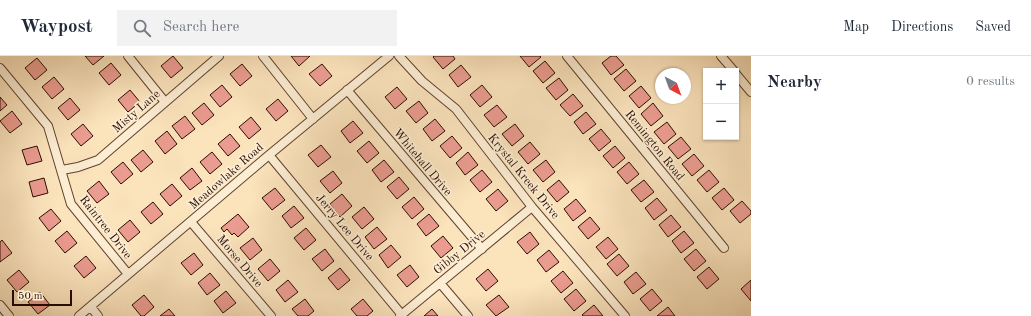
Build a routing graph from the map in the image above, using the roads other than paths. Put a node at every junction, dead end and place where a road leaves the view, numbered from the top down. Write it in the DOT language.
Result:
graph roads {
  1 [pos="128,56"];
  2 [pos="219,56"];
  3 [pos="263,56"];
  4 [pos="389,56"];
  5 [pos="399,56"];
  6 [pos="566,56"];
  7 [pos="722,56"];
  8 [pos="0,68"];
  9 [pos="732,68"];
  10 [pos="739,78"];
  11 [pos="347,90"];
  12 [pos="751,92"];
  13 [pos="165,102"];
  14 [pos="313,119"];
  15 [pos="269,155"];
  16 [pos="62,170"];
  17 [pos="532,207"];
  18 [pos="191,222"];
  19 [pos="724,248"];
  20 [pos="482,249"];
  21 [pos="128,274"];
  22 [pos="440,283"];
  23 [pos="0,305"];
  24 [pos="91,307"];
  25 [pos="401,315"];
  26 [pos="9,316"];
  27 [pos="79,316"];
  28 [pos="98,316"];
  29 [pos="270,316"];
  30 [pos="468,316"];
  31 [pos="625,316"];
  1 -- 13 [label="street"];
  2 -- 13 [label="street, Misty Lane"];
  3 -- 14 [label="street"];
  4 -- 11 [label="street, Meadowlake Road"];
  5 -- 17 [label="street, Krystal Kreek Drive"];
  6 -- 19 [label="street, Remington Road"];
  7 -- 9 [label="street"];
  8 -- 16 [label="street, Raintree Drive"];
  10 -- 12 [label="street"];
  11 -- 14 [label="street, Meadowlake Road"];
  11 -- 20 [label="street, Whitehall Drive"];
  13 -- 16 [label="street, Misty Lane"];
  14 -- 15 [label="street, Meadowlake Road"];
  15 -- 18 [label="street, Meadowlake Road"];
  15 -- 25 [label="street, Jerry Lee Drive"];
  16 -- 21 [label="street, Raintree Drive"];
  17 -- 20 [label="street, Gibby Drive"];
  17 -- 31 [label="street, Krystal Kreek Drive"];
  18 -- 21 [label="street, Meadowlake Road"];
  18 -- 29 [label="street, Morse Drive"];
  20 -- 22 [label="street, Gibby Drive"];
  21 -- 24 [label="street, Meadowlake Road"];
  22 -- 25 [label="street, Gibby Drive"];
  22 -- 30 [label="street"];
  23 -- 26 [label="street"];
  24 -- 27 [label="street, Meadowlake Road"];
  24 -- 28 [label="street"];
}
